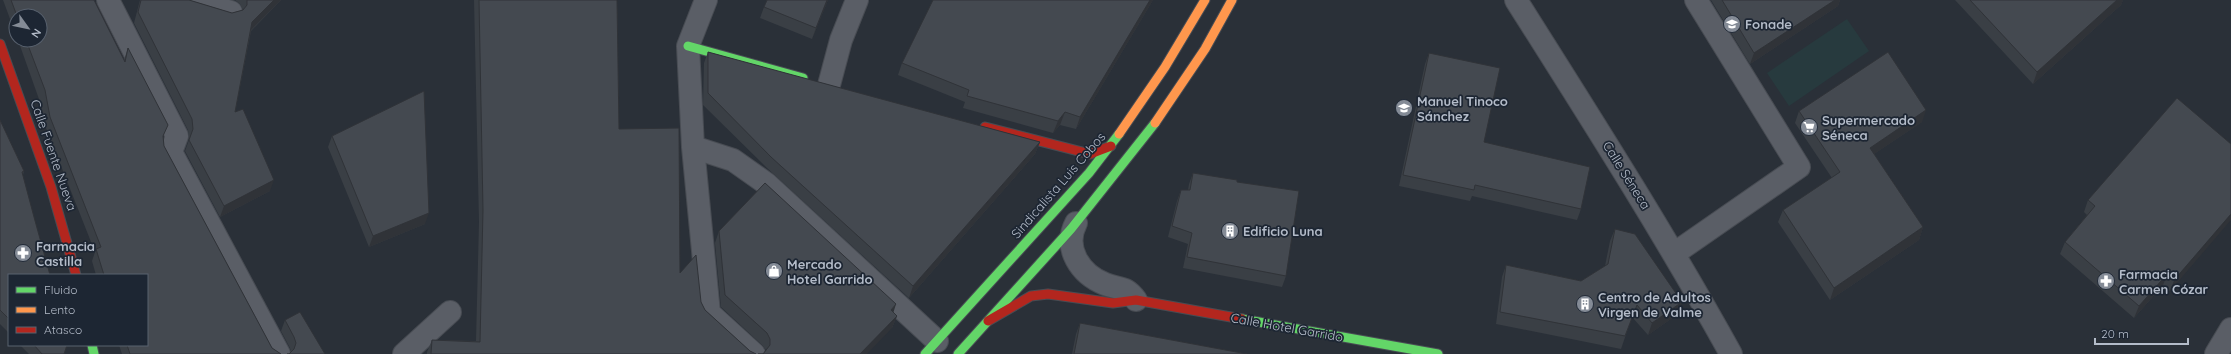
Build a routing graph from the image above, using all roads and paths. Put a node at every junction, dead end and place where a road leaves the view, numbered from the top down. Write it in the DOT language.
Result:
graph roads {
  1 [pos="108,0"];
  2 [pos="190,0"];
  3 [pos="706,0"];
  4 [pos="857,0"];
  5 [pos="1205,0"];
  6 [pos="1232,0"];
  7 [pos="1516,0"];
  8 [pos="1696,0"];
  9 [pos="231,12"];
  10 [pos="0,44"];
  11 [pos="688,46"];
  12 [pos="826,84"];
  13 [pos="974,124"];
  14 [pos="1111,146"];
  15 [pos="693,147"];
  16 [pos="1076,223"];
  17 [pos="1675,253"];
  18 [pos="76,274"];
  19 [pos="1136,300"];
  20 [pos="450,312"];
  21 [pos="988,321"];
  22 [pos="2231,329"];
  23 [pos="931,348"];
  24 [pos="279,354"];
  25 [pos="404,354"];
  26 [pos="754,354"];
  27 [pos="958,354"];
  28 [pos="1438,354"];
  29 [pos="1731,354"];
  30 [pos="2216,354"];
  1 -- 24 [label="street"];
  2 -- 9 [label="street"];
  3 -- 11 [label="street"];
  4 -- 12 [label="street"];
  5 -- 14 [label="street, Sindicalista Luis Cobos"];
  6 -- 16 [label="street"];
  7 -- 17 [label="street, Calle Séneca"];
  8 -- 17 [label="street"];
  10 -- 18 [label="street, Calle Fuente Nueva"];
  11 -- 12 [label="street"];
  11 -- 15 [label="street"];
  13 -- 14 [label="street"];
  14 -- 23 [label="street, Sindicalista Luis Cobos"];
  15 -- 23 [label="street"];
  15 -- 26 [label="street"];
  16 -- 19 [label="street, Calle Hotel Garrido"];
  16 -- 21 [label="street"];
  17 -- 29 [label="street, Calle Séneca"];
  19 -- 21 [label="street, Calle Hotel Garrido"];
  19 -- 28 [label="street, Calle Hotel Garrido"];
  20 -- 25 [label="street"];
  21 -- 27 [label="street"];
  22 -- 30 [label="street"];
}
